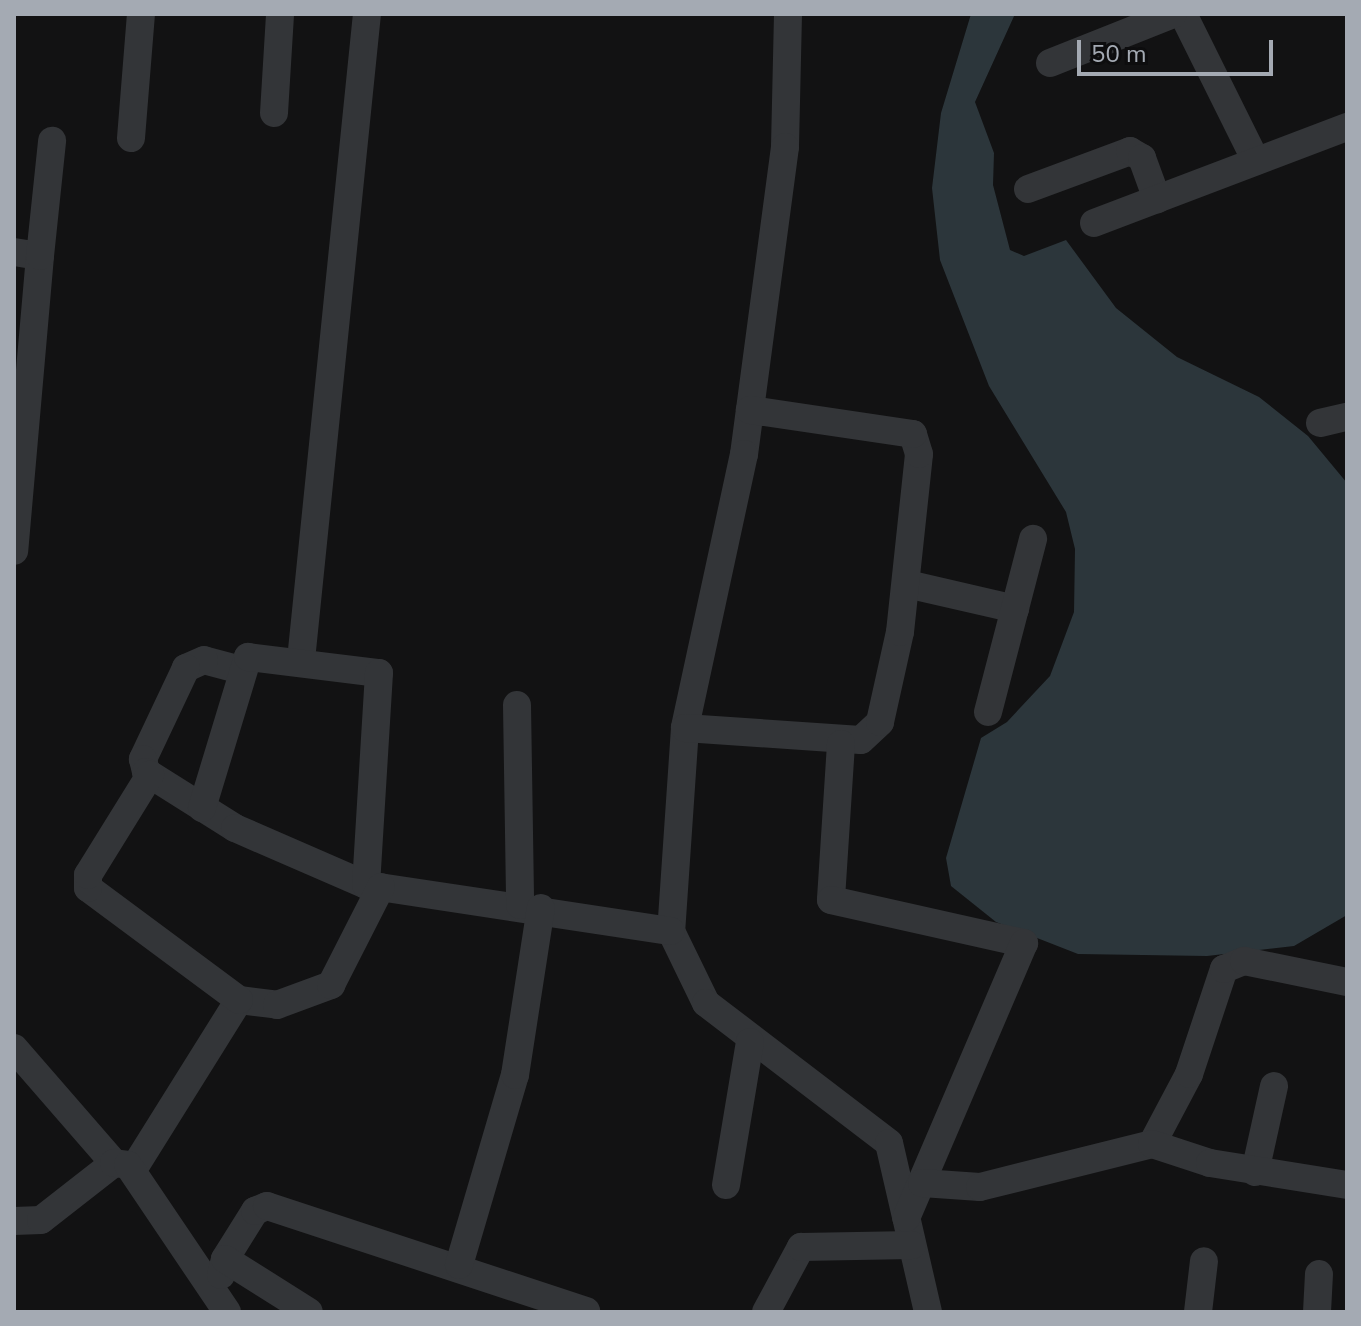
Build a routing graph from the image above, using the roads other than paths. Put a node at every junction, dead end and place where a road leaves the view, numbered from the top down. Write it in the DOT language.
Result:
graph roads {
  1 [pos="141,14"];
  2 [pos="280,14"];
  3 [pos="367,14"];
  4 [pos="788,14"];
  5 [pos="1173,14"];
  6 [pos="1183,14"];
  7 [pos="1050,63"];
  8 [pos="274,113"];
  9 [pos="1347,127"];
  10 [pos="131,138"];
  11 [pos="52,141"];
  12 [pos="1256,161"];
  13 [pos="1028,189"];
  14 [pos="1157,199"];
  15 [pos="1094,223"];
  16 [pos="27,254"];
  17 [pos="750,410"];
  18 [pos="1033,539"];
  19 [pos="14,551"];
  20 [pos="907,584"];
  21 [pos="1015,609"];
  22 [pos="301,660"];
  23 [pos="241,670"];
  24 [pos="517,705"];
  25 [pos="988,712"];
  26 [pos="685,728"];
  27 [pos="841,744"];
  28 [pos="150,775"];
  29 [pos="202,808"];
  30 [pos="373,886"];
  31 [pos="530,906"];
  32 [pos="671,931"];
  33 [pos="1347,982"];
  34 [pos="239,1000"];
  35 [pos="750,1042"];
  36 [pos="14,1048"];
  37 [pos="1274,1086"];
  38 [pos="1152,1144"];
  39 [pos="124,1166"];
  40 [pos="1255,1172"];
  41 [pos="922,1183"];
  42 [pos="726,1185"];
  43 [pos="1347,1185"];
  44 [pos="906,1218"];
  45 [pos="14,1221"];
  46 [pos="912,1245"];
  47 [pos="225,1259"];
  48 [pos="1204,1261"];
  49 [pos="459,1265"];
  50 [pos="1319,1274"];
  51 [pos="222,1302"];
  52 [pos="586,1311"];
  53 [pos="933,1311"];
  54 [pos="309,1312"];
  55 [pos="766,1312"];
  56 [pos="1198,1312"];
  57 [pos="1317,1312"];
  1 -- 10 [label="street"];
  2 -- 8 [label="street"];
  3 -- 22 [label="street"];
  4 -- 17 [label="street"];
  5 -- 7 [label="street"];
  6 -- 12 [label="street"];
  9 -- 12 [label="street"];
  11 -- 16 [label="street"];
  12 -- 14 [label="street"];
  13 -- 14 [label="street"];
  14 -- 15 [label="street"];
  16 -- 19 [label="street"];
  17 -- 20 [label="street"];
  17 -- 26 [label="street"];
  18 -- 21 [label="street"];
  20 -- 21 [label="street"];
  20 -- 27 [label="street"];
  21 -- 25 [label="street"];
  22 -- 23 [label="street"];
  22 -- 30 [label="street"];
  23 -- 28 [label="street"];
  23 -- 29 [label="street"];
  24 -- 31 [label="street"];
  26 -- 27 [label="street"];
  26 -- 32 [label="street"];
  27 -- 41 [label="street"];
  28 -- 29 [label="street"];
  28 -- 34 [label="street"];
  29 -- 30 [label="street"];
  30 -- 31 [label="street"];
  30 -- 34 [label="street"];
  31 -- 32 [label="street"];
  31 -- 49 [label="street"];
  32 -- 35 [label="street"];
  33 -- 38 [label="street"];
  34 -- 39 [label="street"];
  35 -- 42 [label="street"];
  35 -- 44 [label="street"];
  36 -- 39 [label="street"];
  37 -- 40 [label="street"];
  38 -- 40 [label="street"];
  38 -- 41 [label="street"];
  39 -- 45 [label="street"];
  39 -- 51 [label="street"];
  40 -- 43 [label="street"];
  41 -- 44 [label="street"];
  44 -- 46 [label="street"];
  46 -- 53 [label="street"];
  46 -- 55 [label="street"];
  47 -- 49 [label="street"];
  47 -- 51 [label="street"];
  47 -- 54 [label="street"];
  48 -- 56 [label="street"];
  49 -- 52 [label="street"];
  50 -- 57 [label="street"];
}
